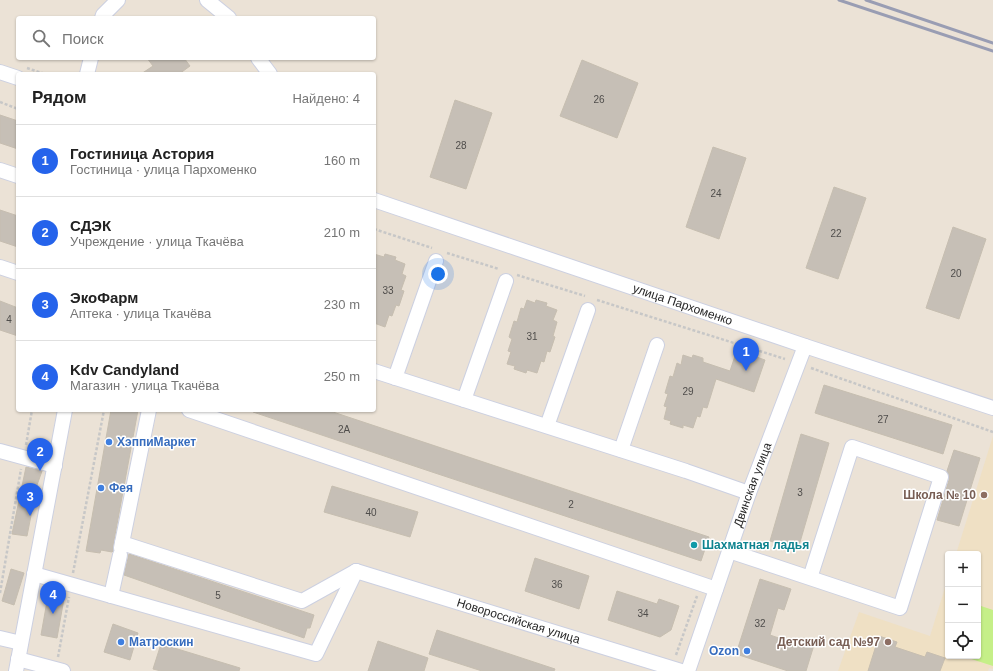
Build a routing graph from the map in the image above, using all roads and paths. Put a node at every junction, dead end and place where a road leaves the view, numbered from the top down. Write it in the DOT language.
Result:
graph roads {
  1 [pos="118,0"];
  2 [pos="208,0"];
  3 [pos="102,16"];
  4 [pos="227,16"];
  5 [pos="90,60"];
  6 [pos="260,60"];
  7 [pos="0,72"];
  8 [pos="88,72"];
  9 [pos="268,72"];
  10 [pos="16,77"];
  11 [pos="0,102"];
  12 [pos="16,108"];
  13 [pos="0,170"];
  14 [pos="16,175"];
  15 [pos="376,201"];
  16 [pos="436,261"];
  17 [pos="0,267"];
  18 [pos="16,272"];
  19 [pos="506,281"];
  20 [pos="588,310"];
  21 [pos="657,345"];
  22 [pos="805,346"];
  23 [pos="798,364"];
  24 [pos="376,372"];
  25 [pos="396,378"];
  26 [pos="464,400"];
  27 [pos="993,408"];
  28 [pos="32,412"];
  29 [pos="65,412"];
  30 [pos="104,412"];
  31 [pos="149,412"];
  32 [pos="195,412"];
  33 [pos="547,426"];
  34 [pos="993,432"];
  35 [pos="0,450"];
  36 [pos="621,450"];
  37 [pos="23,457"];
  38 [pos="55,466"];
  39 [pos="749,493"];
  40 [pos="121,549"];
  41 [pos="729,552"];
  42 [pos="356,571"];
  43 [pos="34,574"];
  44 [pos="810,578"];
  45 [pos="71,584"];
  46 [pos="701,584"];
  47 [pos="716,589"];
  48 [pos="0,593"];
  49 [pos="111,596"];
  50 [pos="0,638"];
  51 [pos="21,643"];
  52 [pos="17,665"];
  53 [pos="60,670"];
  54 [pos="676,670"];
  55 [pos="688,671"];
  1 -- 3 [label="street"];
  2 -- 4 [label="street"];
  5 -- 8 [label="street"];
  6 -- 9 [label="street"];
  7 -- 10 [label="street"];
  11 -- 12 [label="path"];
  13 -- 14 [label="street"];
  15 -- 22 [label="street, улица Пархоменко"];
  16 -- 25 [label="street"];
  17 -- 18 [label="street"];
  19 -- 26 [label="street"];
  20 -- 33 [label="street"];
  21 -- 36 [label="street"];
  22 -- 23 [label="street, Двинская улица"];
  22 -- 27 [label="street, улица Пархоменко"];
  23 -- 34 [label="path"];
  23 -- 39 [label="street, Двинская улица"];
  24 -- 25 [label="street"];
  25 -- 26 [label="street"];
  26 -- 33 [label="street"];
  28 -- 37 [label="path"];
  29 -- 38 [label="street"];
  30 -- 45 [label="path"];
  31 -- 40 [label="street"];
  32 -- 46 [label="street"];
  33 -- 36 [label="street"];
  35 -- 37 [label="street"];
  36 -- 39 [label="street"];
  37 -- 38 [label="street"];
  37 -- 48 [label="path"];
  38 -- 43 [label="street"];
  39 -- 41 [label="street, Двинская улица"];
  40 -- 42 [label="street"];
  40 -- 49 [label="street"];
  41 -- 44 [label="street"];
  41 -- 47 [label="street, Двинская улица"];
  42 -- 49 [label="street"];
  42 -- 54 [label="street, Новороссийская улица"];
  43 -- 45 [label="street"];
  43 -- 51 [label="street"];
  44 -- 44 [label="street"];
  45 -- 49 [label="street"];
  45 -- 53 [label="path"];
  46 -- 47 [label="street"];
  46 -- 54 [label="path"];
  47 -- 55 [label="street, Двинская улица"];
  50 -- 51 [label="street"];
  51 -- 52 [label="street"];
  52 -- 53 [label="street"];
}
